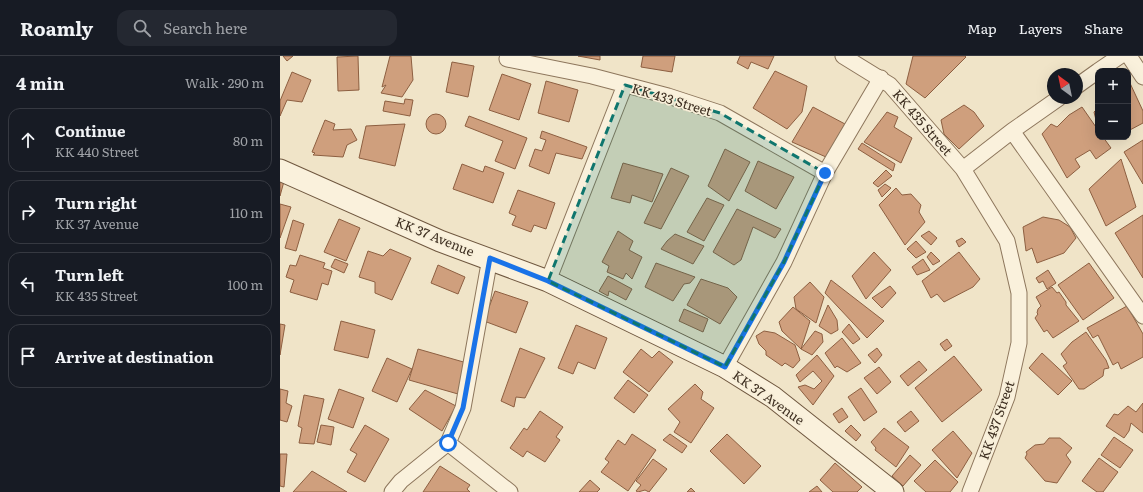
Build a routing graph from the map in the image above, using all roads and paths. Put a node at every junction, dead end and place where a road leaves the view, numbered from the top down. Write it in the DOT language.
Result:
graph roads {
  1 [pos="843,56"];
  2 [pos="1120,56"];
  3 [pos="1129,56"];
  4 [pos="507,59"];
  5 [pos="1102,68"];
  6 [pos="1095,73"];
  7 [pos="1143,77"];
  8 [pos="881,78"];
  9 [pos="1083,82"];
  10 [pos="625,85"];
  11 [pos="1050,104"];
  12 [pos="1012,131"];
  13 [pos="963,169"];
  14 [pos="280,170"];
  15 [pos="825,173"];
  16 [pos="490,258"];
  17 [pos="548,281"];
  18 [pos="1143,316"];
  19 [pos="725,367"];
  20 [pos="448,443"];
  21 [pos="392,492"];
  22 [pos="510,492"];
  23 [pos="893,492"];
  24 [pos="970,492"];
  1 -- 8 [label="street, KK 435 Street"];
  2 -- 5 [label="street"];
  3 -- 7 [label="street"];
  4 -- 10 [label="street, KK 433 Street"];
  6 -- 9 [label="street"];
  8 -- 13 [label="street, KK 435 Street"];
  8 -- 15 [label="street, KK 435 Street"];
  10 -- 15 [label="street, KK 433 Street"];
  10 -- 17 [label="street"];
  11 -- 12 [label="street"];
  12 -- 13 [label="street"];
  12 -- 18 [label="street"];
  13 -- 24 [label="street, KK 437 Street"];
  14 -- 16 [label="main road, KK 37 Avenue"];
  15 -- 19 [label="street, KK 435 Street"];
  16 -- 17 [label="main road, KK 37 Avenue"];
  16 -- 20 [label="street"];
  17 -- 19 [label="main road, KK 37 Avenue"];
  19 -- 23 [label="main road, KK 37 Avenue"];
  20 -- 21 [label="street"];
  20 -- 22 [label="street"];
}
